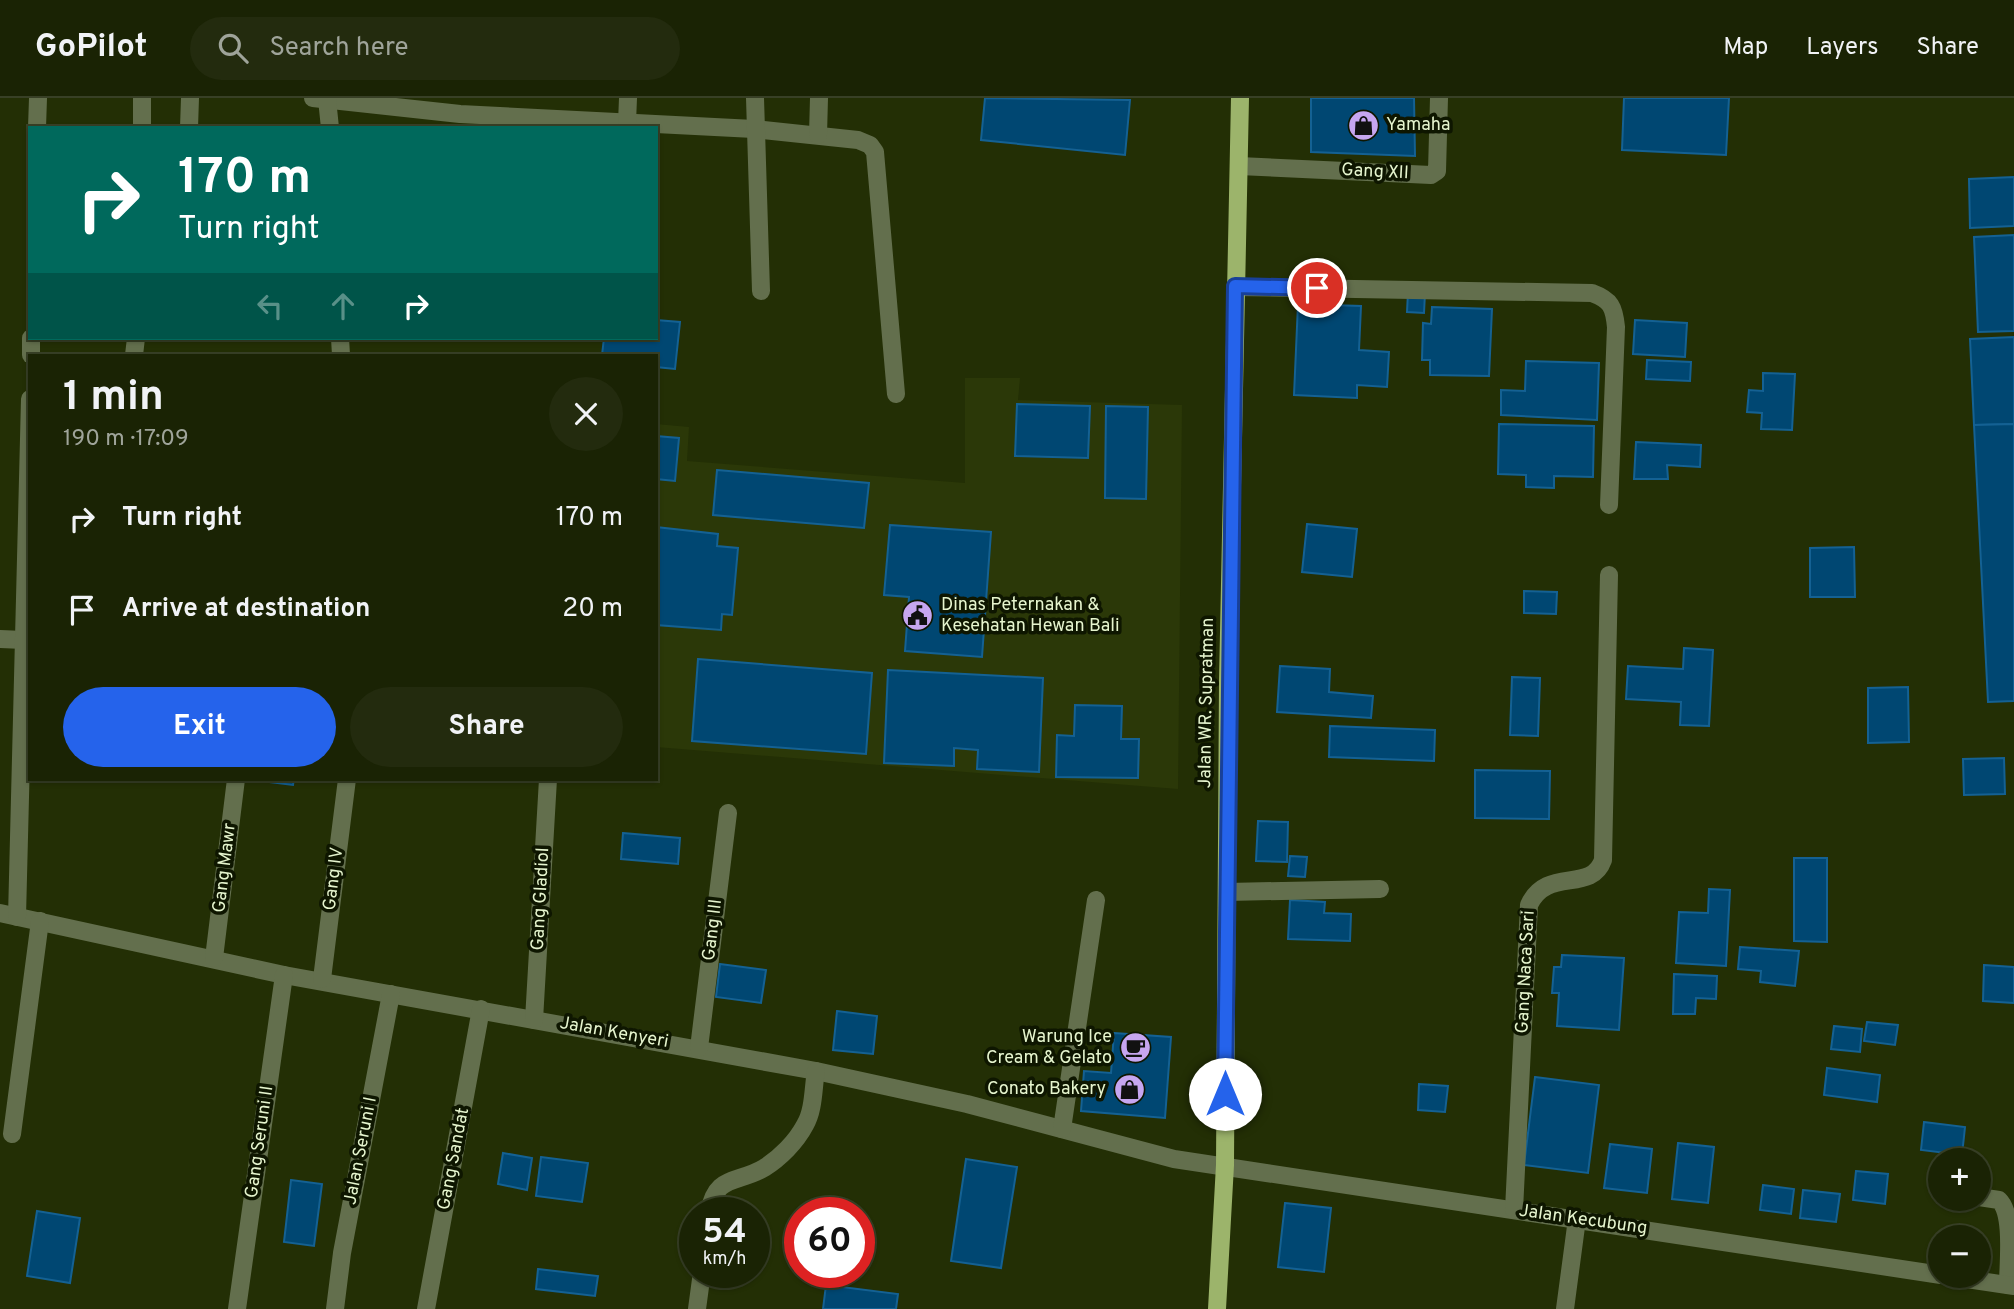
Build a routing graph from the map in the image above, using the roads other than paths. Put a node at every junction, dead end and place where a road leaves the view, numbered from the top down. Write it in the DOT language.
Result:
graph roads {
  1 [pos="38,98"];
  2 [pos="142,98"];
  3 [pos="190,98"];
  4 [pos="628,98"];
  5 [pos="755,98"];
  6 [pos="819,98"];
  7 [pos="1240,98"];
  8 [pos="1439,98"];
  9 [pos="320,99"];
  10 [pos="371,101"];
  11 [pos="446,106"];
  12 [pos="493,122"];
  13 [pos="627,123"];
  14 [pos="37,126"];
  15 [pos="142,126"];
  16 [pos="190,126"];
  17 [pos="329,126"];
  18 [pos="754,129"];
  19 [pos="818,135"];
  20 [pos="1239,166"];
  21 [pos="1235,286"];
  22 [pos="761,291"];
  23 [pos="896,394"];
  24 [pos="28,479"];
  25 [pos="1609,505"];
  26 [pos="1609,575"];
  27 [pos="0,639"];
  28 [pos="24,640"];
  29 [pos="236,781"];
  30 [pos="347,781"];
  31 [pos="548,781"];
  32 [pos="728,813"];
  33 [pos="1380,890"];
  34 [pos="1227,892"];
  35 [pos="1096,900"];
  36 [pos="8,915"];
  37 [pos="40,921"];
  38 [pos="214,958"];
  39 [pos="284,975"];
  40 [pos="322,979"];
  41 [pos="391,994"];
  42 [pos="481,1009"];
  43 [pos="534,1020"];
  44 [pos="699,1048"];
  45 [pos="816,1071"];
  46 [pos="1062,1129"];
  47 [pos="12,1134"];
  48 [pos="1225,1165"];
  49 [pos="715,1197"];
  50 [pos="1991,1199"];
  51 [pos="1514,1210"];
  52 [pos="1577,1219"];
  53 [pos="1928,1273"];
  54 [pos="1991,1283"];
  55 [pos="2011,1286"];
  56 [pos="700,1288"];
  57 [pos="237,1309"];
  58 [pos="335,1309"];
  59 [pos="426,1309"];
  60 [pos="697,1309"];
  61 [pos="1217,1309"];
  62 [pos="1565,1309"];
  1 -- 14 [label="street"];
  2 -- 15 [label="street"];
  3 -- 16 [label="street"];
  4 -- 13 [label="street"];
  5 -- 18 [label="street"];
  6 -- 19 [label="street"];
  7 -- 20 [label="main road, Jalan WR. Supratman"];
  8 -- 20 [label="street, Gang XII"];
  9 -- 10 [label="street"];
  9 -- 17 [label="street"];
  10 -- 11 [label="street"];
  11 -- 12 [label="street"];
  12 -- 13 [label="street"];
  13 -- 18 [label="street"];
  18 -- 19 [label="street"];
  18 -- 22 [label="street"];
  19 -- 23 [label="street"];
  20 -- 21 [label="main road, Jalan WR. Supratman"];
  21 -- 25 [label="street"];
  21 -- 34 [label="main road, Jalan WR. Supratman"];
  24 -- 28 [label="street"];
  26 -- 51 [label="street, Gang Naca Sari"];
  27 -- 28 [label="street"];
  28 -- 36 [label="street"];
  29 -- 38 [label="street, Gang Mawr"];
  30 -- 40 [label="street, Gang IV"];
  31 -- 43 [label="street, Gang Gladiol"];
  32 -- 44 [label="street, Gang III"];
  33 -- 34 [label="street"];
  34 -- 48 [label="main road, Jalan WR. Supratman"];
  35 -- 46 [label="street"];
  36 -- 37 [label="street, Jalan Kenyeri"];
  37 -- 38 [label="street, Jalan Kenyeri"];
  37 -- 47 [label="street"];
  38 -- 39 [label="street, Jalan Kenyeri"];
  39 -- 40 [label="street, Jalan Kenyeri"];
  39 -- 57 [label="street, Gang Seruni II"];
  40 -- 41 [label="street, Jalan Kenyeri"];
  41 -- 42 [label="street, Jalan Kenyeri"];
  41 -- 58 [label="street, Jalan Seruni I"];
  42 -- 43 [label="street, Jalan Kenyeri"];
  42 -- 59 [label="street, Gang Sandat"];
  43 -- 44 [label="street, Jalan Kenyeri"];
  44 -- 45 [label="street, Jalan Kenyeri"];
  45 -- 46 [label="street, Jalan Kenyeri"];
  45 -- 49 [label="street"];
  46 -- 48 [label="street, Jalan Kenyeri"];
  48 -- 51 [label="street, Jalan Kecubung"];
  48 -- 61 [label="main road, Jalan WR. Supratman"];
  50 -- 55 [label="street"];
  51 -- 52 [label="street, Jalan Kecubung"];
  52 -- 53 [label="street, Jalan Kecubung"];
  52 -- 62 [label="street"];
  54 -- 55 [label="street"];
  56 -- 60 [label="street"];
}
